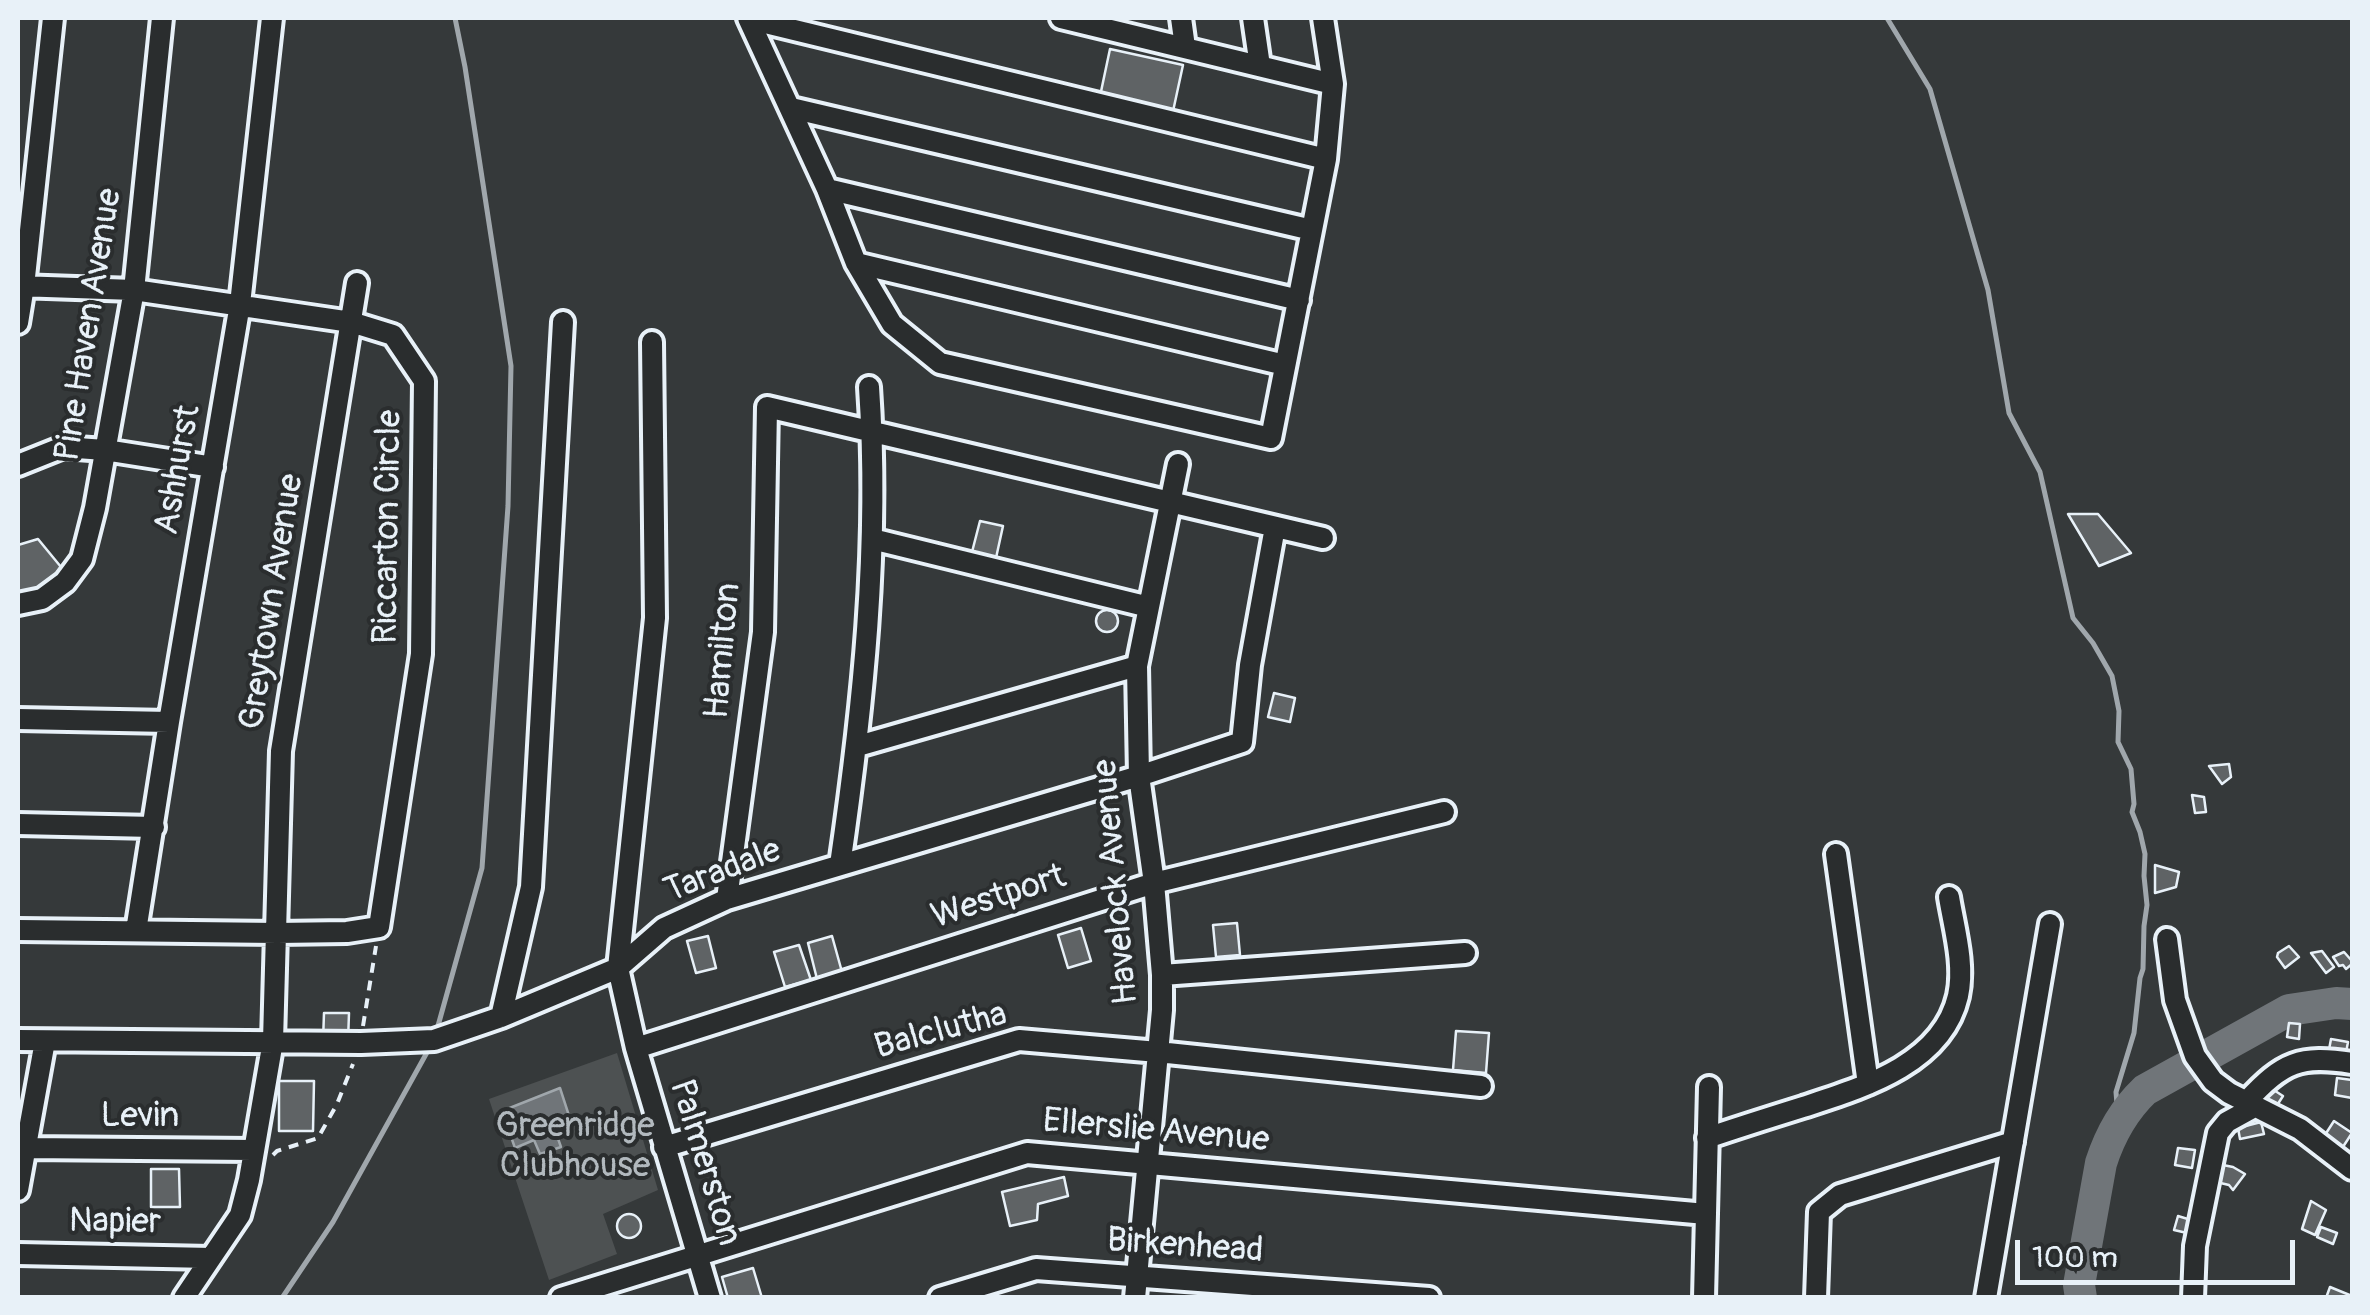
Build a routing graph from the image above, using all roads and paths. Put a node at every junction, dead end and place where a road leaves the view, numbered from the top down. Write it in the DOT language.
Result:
graph roads {
  1 [pos="53,18"];
  2 [pos="162,18"];
  3 [pos="272,18"];
  4 [pos="748,18"];
  5 [pos="1061,18"];
  6 [pos="1181,18"];
  7 [pos="1254,18"];
  8 [pos="1323,18"];
  9 [pos="1185,47"];
  10 [pos="1260,66"];
  11 [pos="1332,84"];
  12 [pos="791,108"];
  13 [pos="1326,159"];
  14 [pos="827,188"];
  15 [pos="1312,230"];
  16 [pos="856,263"];
  17 [pos="357,284"];
  18 [pos="21,286"];
  19 [pos="134,290"];
  20 [pos="1299,300"];
  21 [pos="240,304"];
  22 [pos="351,322"];
  23 [pos="563,322"];
  24 [pos="18,323"];
  25 [pos="652,342"];
  26 [pos="1286,365"];
  27 [pos="870,387"];
  28 [pos="872,432"];
  29 [pos="105,450"];
  30 [pos="18,464"];
  31 [pos="1178,464"];
  32 [pos="213,467"];
  33 [pos="1171,502"];
  34 [pos="1274,527"];
  35 [pos="1324,538"];
  36 [pos="872,539"];
  37 [pos="18,604"];
  38 [pos="1149,607"];
  39 [pos="1137,666"];
  40 [pos="18,720"];
  41 [pos="169,722"];
  42 [pos="858,746"];
  43 [pos="1139,776"];
  44 [pos="1444,812"];
  45 [pos="18,824"];
  46 [pos="154,827"];
  47 [pos="1836,854"];
  48 [pos="840,865"];
  49 [pos="1154,883"];
  50 [pos="1949,897"];
  51 [pos="727,899"];
  52 [pos="2050,924"];
  53 [pos="379,926"];
  54 [pos="18,930"];
  55 [pos="136,932"];
  56 [pos="277,933"];
  57 [pos="2167,938"];
  58 [pos="1466,953"];
  59 [pos="618,968"];
  60 [pos="1162,974"];
  61 [pos="501,1017"];
  62 [pos="18,1040"];
  63 [pos="45,1041"];
  64 [pos="273,1041"];
  65 [pos="361,1043"];
  66 [pos="636,1048"];
  67 [pos="1158,1052"];
  68 [pos="2352,1063"];
  69 [pos="1868,1084"];
  70 [pos="1482,1086"];
  71 [pos="1709,1087"];
  72 [pos="2252,1103"];
  73 [pos="1707,1138"];
  74 [pos="2013,1142"];
  75 [pos="664,1147"];
  76 [pos="25,1148"];
  77 [pos="254,1150"];
  78 [pos="1147,1162"];
  79 [pos="2352,1169"];
  80 [pos="249,1180"];
  81 [pos="18,1190"];
  82 [pos="1706,1214"];
  83 [pos="18,1254"];
  84 [pos="696,1254"];
  85 [pos="210,1258"];
  86 [pos="1136,1287"];
  87 [pos="184,1298"];
  88 [pos="560,1298"];
  89 [pos="710,1298"];
  90 [pos="940,1298"];
  91 [pos="1429,1298"];
  92 [pos="1704,1298"];
  93 [pos="1816,1298"];
  94 [pos="1986,1298"];
  95 [pos="2193,1298"];
  1 -- 18 [label="street"];
  2 -- 19 [label="street, Pine Haven Avenue"];
  3 -- 21 [label="street, Ashhurst"];
  4 -- 12 [label="street"];
  4 -- 13 [label="street"];
  5 -- 9 [label="street"];
  6 -- 9 [label="street"];
  7 -- 10 [label="street"];
  8 -- 11 [label="street"];
  9 -- 10 [label="street"];
  10 -- 11 [label="street"];
  11 -- 13 [label="street"];
  12 -- 14 [label="street"];
  12 -- 15 [label="street"];
  13 -- 15 [label="street"];
  14 -- 16 [label="street"];
  14 -- 20 [label="street"];
  15 -- 20 [label="street"];
  16 -- 26 [label="street"];
  16 -- 26 [label="street"];
  17 -- 22 [label="street, Greytown Avenue"];
  18 -- 19 [label="street, Riccarton Circle"];
  18 -- 24 [label="street"];
  19 -- 21 [label="street, Riccarton Circle"];
  19 -- 29 [label="street, Pine Haven Avenue"];
  20 -- 26 [label="street"];
  21 -- 22 [label="street, Riccarton Circle"];
  21 -- 32 [label="street, Ashhurst"];
  22 -- 53 [label="street, Riccarton Circle"];
  22 -- 56 [label="street, Greytown Avenue"];
  23 -- 61 [label="street"];
  25 -- 59 [label="street, Palmerston"];
  27 -- 28 [label="street"];
  28 -- 33 [label="street"];
  28 -- 36 [label="street"];
  28 -- 51 [label="street, Hamilton"];
  29 -- 30 [label="street"];
  29 -- 32 [label="street"];
  29 -- 37 [label="street, Pine Haven Avenue"];
  31 -- 33 [label="street, Havelock Avenue"];
  32 -- 41 [label="street, Ashhurst"];
  33 -- 34 [label="street"];
  33 -- 38 [label="street, Havelock Avenue"];
  34 -- 35 [label="street"];
  34 -- 43 [label="street, Taradale"];
  36 -- 38 [label="street"];
  36 -- 42 [label="street"];
  38 -- 39 [label="street, Havelock Avenue"];
  39 -- 42 [label="street"];
  39 -- 43 [label="street, Havelock Avenue"];
  40 -- 41 [label="street"];
  41 -- 46 [label="street, Ashhurst"];
  42 -- 48 [label="street"];
  43 -- 48 [label="street, Taradale"];
  43 -- 49 [label="street, Havelock Avenue"];
  44 -- 49 [label="street, Westport"];
  45 -- 46 [label="street"];
  46 -- 55 [label="street, Ashhurst"];
  47 -- 69 [label="street"];
  48 -- 51 [label="street, Taradale"];
  49 -- 60 [label="street, Havelock Avenue"];
  49 -- 66 [label="street, Westport"];
  50 -- 69 [label="street"];
  51 -- 59 [label="street, Taradale"];
  52 -- 74 [label="street"];
  53 -- 56 [label="street"];
  53 -- 65 [label="path"];
  54 -- 55 [label="street"];
  55 -- 56 [label="street"];
  56 -- 64 [label="street, Greytown Avenue"];
  57 -- 72 [label="street"];
  58 -- 60 [label="street"];
  59 -- 61 [label="street, Taradale"];
  59 -- 66 [label="street, Palmerston"];
  60 -- 67 [label="street, Havelock Avenue"];
  61 -- 65 [label="street, Taradale"];
  62 -- 63 [label="street, Taradale"];
  63 -- 64 [label="street, Taradale"];
  63 -- 76 [label="street"];
  64 -- 65 [label="street, Taradale"];
  64 -- 77 [label="street, Greytown Avenue"];
  65 -- 80 [label="path"];
  66 -- 75 [label="street, Palmerston"];
  67 -- 70 [label="street, Balclutha"];
  67 -- 75 [label="street, Balclutha"];
  67 -- 78 [label="street, Havelock Avenue"];
  68 -- 72 [label="street"];
  69 -- 73 [label="street"];
  71 -- 73 [label="street"];
  72 -- 79 [label="street"];
  72 -- 95 [label="street"];
  73 -- 82 [label="street"];
  74 -- 93 [label="street"];
  74 -- 94 [label="street"];
  75 -- 84 [label="street, Palmerston"];
  76 -- 77 [label="street, Levin"];
  76 -- 81 [label="street"];
  77 -- 80 [label="street, Greytown Avenue"];
  78 -- 82 [label="street, Ellerslie Avenue"];
  78 -- 84 [label="street, Ellerslie Avenue"];
  78 -- 86 [label="street, Havelock Avenue"];
  80 -- 85 [label="street, Greytown Avenue"];
  82 -- 92 [label="street"];
  83 -- 85 [label="street, Napier"];
  84 -- 88 [label="street, Ellerslie Avenue"];
  84 -- 89 [label="street, Palmerston"];
  85 -- 87 [label="street, Greytown Avenue"];
  86 -- 90 [label="street, Birkenhead"];
  86 -- 91 [label="street, Birkenhead"];
}
